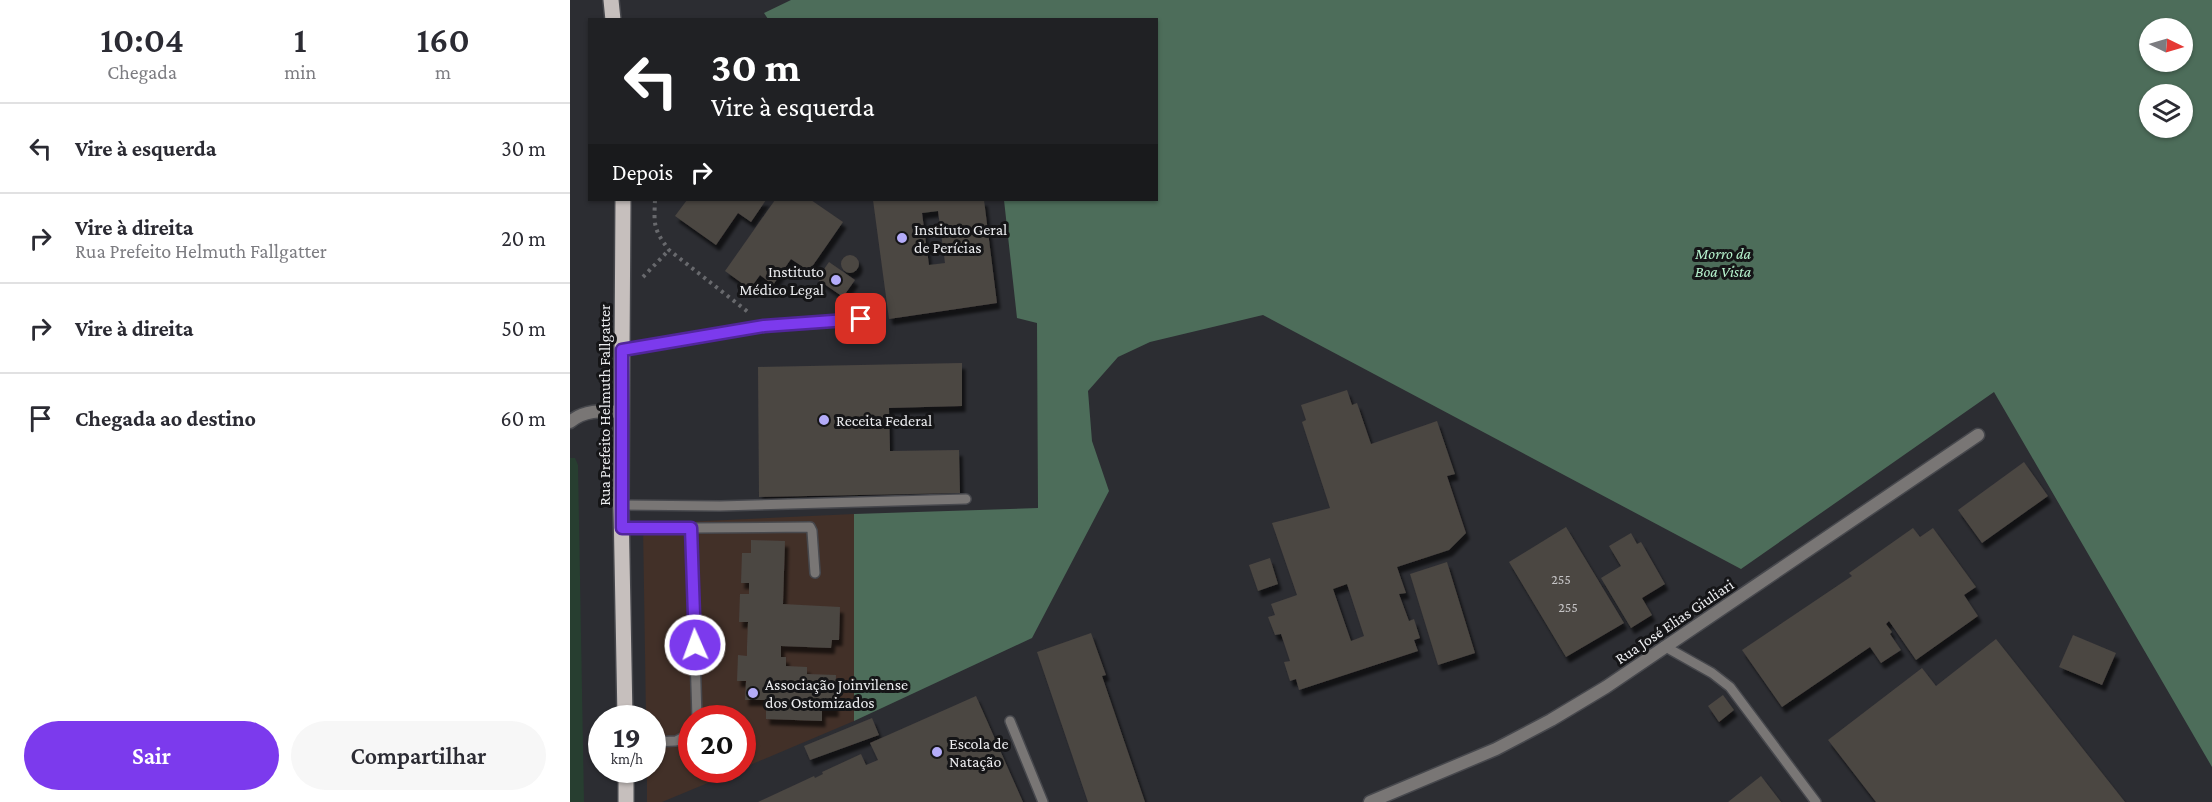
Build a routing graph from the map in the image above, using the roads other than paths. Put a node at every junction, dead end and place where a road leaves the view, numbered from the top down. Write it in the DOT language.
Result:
graph roads {
  1 [pos="610,0"];
  2 [pos="613,18"];
  3 [pos="623,201"];
  4 [pos="861,319"];
  5 [pos="622,350"];
  6 [pos="622,412"];
  7 [pos="570,422"];
  8 [pos="1978,435"];
  9 [pos="966,499"];
  10 [pos="621,505"];
  11 [pos="622,528"];
  12 [pos="691,528"];
  13 [pos="815,573"];
  14 [pos="1664,646"];
  15 [pos="624,705"];
  16 [pos="697,705"];
  17 [pos="1010,721"];
  18 [pos="626,783"];
  19 [pos="626,802"];
  20 [pos="1043,802"];
  21 [pos="1370,802"];
  22 [pos="1816,802"];
  1 -- 2 [label="main road"];
  3 -- 5 [label="main road, Rua Prefeito Helmuth Fallgatter"];
  4 -- 5 [label="lane"];
  5 -- 6 [label="main road, Rua Prefeito Helmuth Fallgatter"];
  6 -- 7 [label="street"];
  6 -- 10 [label="main road, Rua Prefeito Helmuth Fallgatter"];
  8 -- 14 [label="street, Rua José Elias Giuliari"];
  9 -- 10 [label="lane"];
  10 -- 11 [label="main road, Rua Prefeito Helmuth Fallgatter"];
  11 -- 12 [label="lane"];
  11 -- 15 [label="main road, Rua Prefeito Helmuth Fallgatter"];
  12 -- 13 [label="lane"];
  12 -- 16 [label="lane"];
  14 -- 21 [label="street, Rua José Elias Giuliari"];
  14 -- 22 [label="lane"];
  17 -- 20 [label="lane"];
  18 -- 19 [label="main road"];
}
